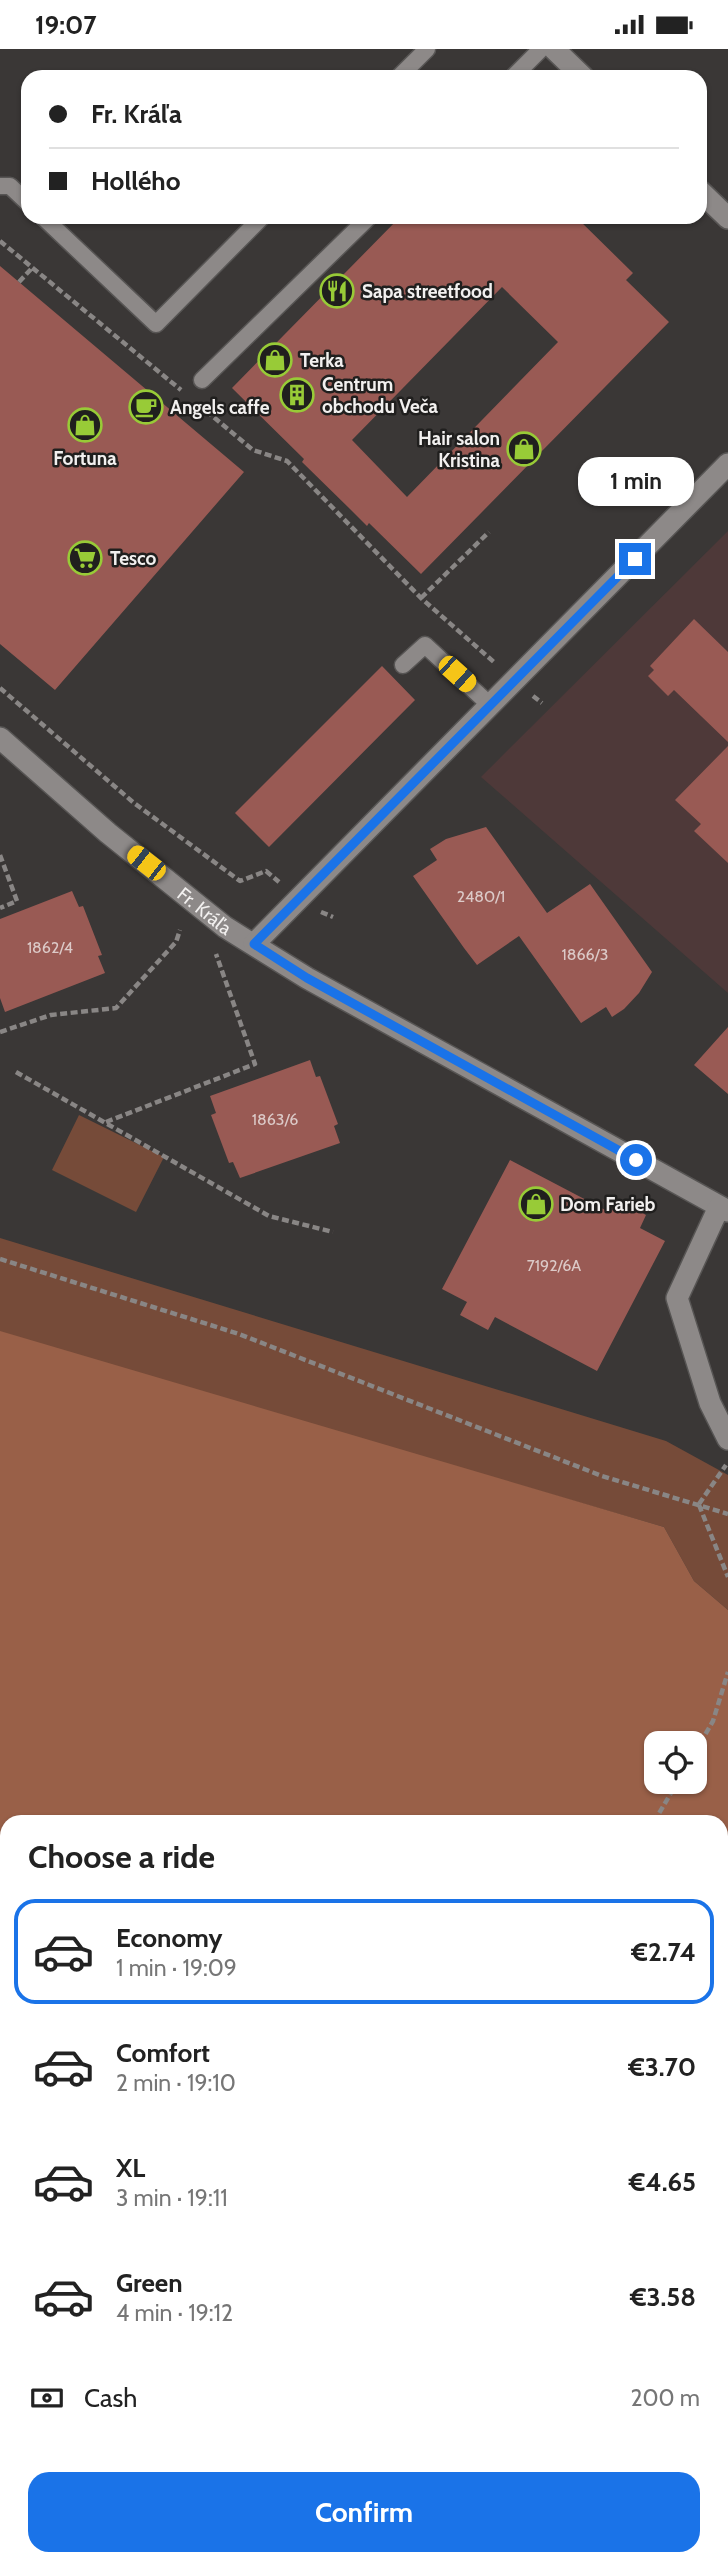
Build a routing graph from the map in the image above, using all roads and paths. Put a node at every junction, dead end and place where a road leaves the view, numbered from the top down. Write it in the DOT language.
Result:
graph roads {
  1 [pos="426,49"];
  2 [pos="541,49"];
  3 [pos="554,49"];
  4 [pos="406,70"];
  5 [pos="520,70"];
  6 [pos="576,70"];
  7 [pos="0,186"];
  8 [pos="21,196"];
  9 [pos="707,198"];
  10 [pos="728,218"];
  11 [pos="50,224"];
  12 [pos="254,224"];
  13 [pos="362,224"];
  14 [pos="0,241"];
  15 [pos="32,268"];
  16 [pos="19,282"];
  17 [pos="202,380"];
  18 [pos="728,464"];
  19 [pos="489,532"];
  20 [pos="421,598"];
  21 [pos="403,665"];
  22 [pos="501,668"];
  23 [pos="0,688"];
  24 [pos="490,705"];
  25 [pos="0,738"];
  26 [pos="0,855"];
  27 [pos="286,888"];
  28 [pos="0,908"];
  29 [pos="180,930"];
  30 [pos="254,944"];
  31 [pos="216,954"];
  32 [pos="0,1032"];
  33 [pos="16,1072"];
  34 [pos="105,1123"];
  35 [pos="724,1209"];
  36 [pos="333,1231"];
  37 [pos="0,1259"];
  38 [pos="728,1439"];
  39 [pos="728,1463"];
  40 [pos="699,1504"];
  41 [pos="728,1514"];
  42 [pos="728,1577"];
  43 [pos="728,1672"];
  44 [pos="707,1731"];
  45 [pos="670,1794"];
  46 [pos="658,1815"];
  1 -- 4 [label="lane"];
  2 -- 5 [label="lane"];
  3 -- 6 [label="street"];
  7 -- 8 [label="lane"];
  9 -- 10 [label="street"];
  11 -- 12 [label="lane"];
  13 -- 17 [label="lane"];
  14 -- 15 [label="path"];
  15 -- 16 [label="path"];
  15 -- 20 [label="path"];
  18 -- 24 [label="street"];
  19 -- 20 [label="path"];
  20 -- 22 [label="path"];
  21 -- 24 [label="lane"];
  23 -- 27 [label="path"];
  24 -- 30 [label="street"];
  25 -- 30 [label="street, Fr. Kráľa"];
  26 -- 28 [label="path"];
  29 -- 32 [label="path"];
  30 -- 35 [label="street, Fr. Kráľa"];
  31 -- 34 [label="path"];
  33 -- 34 [label="path"];
  34 -- 36 [label="path"];
  35 -- 38 [label="street"];
  37 -- 40 [label="path"];
  39 -- 40 [label="path"];
  40 -- 41 [label="path"];
  40 -- 42 [label="path"];
  43 -- 44 [label="path"];
  45 -- 46 [label="path"];
}
